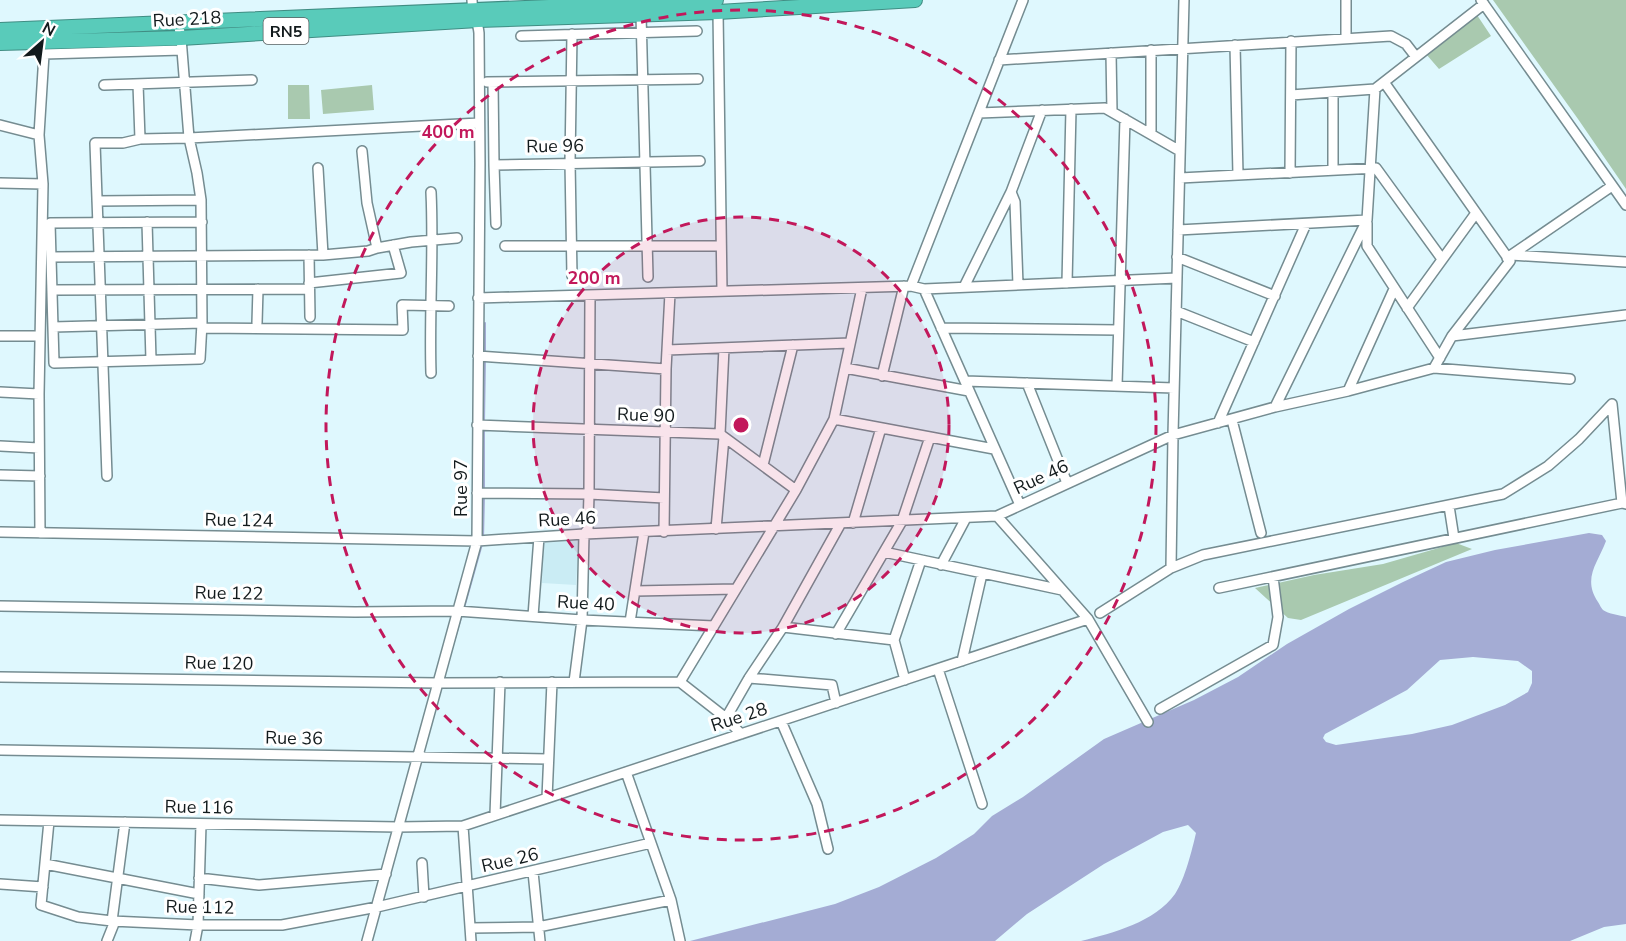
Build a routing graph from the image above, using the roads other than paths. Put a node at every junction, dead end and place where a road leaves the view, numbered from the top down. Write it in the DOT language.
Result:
graph roads {
  1 [pos="915,0"];
  2 [pos="1023,0"];
  3 [pos="1184,0"];
  4 [pos="1347,0"];
  5 [pos="677,1"];
  6 [pos="881,1"];
  7 [pos="626,2"];
  8 [pos="1483,2"];
  9 [pos="572,3"];
  10 [pos="717,6"];
  11 [pos="474,10"];
  12 [pos="641,15"];
  13 [pos="178,22"];
  14 [pos="0,30"];
  15 [pos="697,31"];
  16 [pos="641,32"];
  17 [pos="572,34"];
  18 [pos="521,36"];
  19 [pos="1346,38"];
  20 [pos="1291,41"];
  21 [pos="0,43"];
  22 [pos="181,44"];
  23 [pos="1235,45"];
  24 [pos="1183,48"];
  25 [pos="1151,50"];
  26 [pos="1111,53"];
  27 [pos="1416,57"];
  28 [pos="999,60"];
  29 [pos="642,79"];
  30 [pos="698,79"];
  31 [pos="252,80"];
  32 [pos="571,80"];
  33 [pos="493,82"];
  34 [pos="1384,82"];
  35 [pos="184,83"];
  36 [pos="479,83"];
  37 [pos="138,84"];
  38 [pos="104,85"];
  39 [pos="1375,89"];
  40 [pos="1333,92"];
  41 [pos="1291,95"];
  42 [pos="1071,109"];
  43 [pos="1042,110"];
  44 [pos="1112,112"];
  45 [pos="979,113"];
  46 [pos="1125,119"];
  47 [pos="479,123"];
  48 [pos="0,125"];
  49 [pos="1150,134"];
  50 [pos="39,135"];
  51 [pos="189,138"];
  52 [pos="140,139"];
  53 [pos="1180,151"];
  54 [pos="362,152"];
  55 [pos="644,161"];
  56 [pos="700,161"];
  57 [pos="570,162"];
  58 [pos="494,165"];
  59 [pos="318,168"];
  60 [pos="1370,168"];
  61 [pos="1333,170"];
  62 [pos="1290,172"];
  63 [pos="1238,175"];
  64 [pos="1180,178"];
  65 [pos="0,183"];
  66 [pos="43,184"];
  67 [pos="1612,186"];
  68 [pos="431,192"];
  69 [pos="1011,192"];
  70 [pos="201,200"];
  71 [pos="97,201"];
  72 [pos="1626,205"];
  73 [pos="1476,213"];
  74 [pos="1367,220"];
  75 [pos="147,222"];
  76 [pos="202,222"];
  77 [pos="98,223"];
  78 [pos="496,224"];
  79 [pos="1306,224"];
  80 [pos="1178,230"];
  81 [pos="457,238"];
  82 [pos="433,239"];
  83 [pos="647,244"];
  84 [pos="393,245"];
  85 [pos="505,246"];
  86 [pos="573,246"];
  87 [pos="721,246"];
  88 [pos="377,248"];
  89 [pos="201,255"];
  90 [pos="309,255"];
  91 [pos="323,255"];
  92 [pos="99,256"];
  93 [pos="148,256"];
  94 [pos="51,257"];
  95 [pos="1178,257"];
  96 [pos="1509,257"];
  97 [pos="1442,259"];
  98 [pos="1626,262"];
  99 [pos="572,276"];
  100 [pos="648,278"];
  101 [pos="1177,278"];
  102 [pos="1120,281"];
  103 [pos="1067,283"];
  104 [pos="1017,285"];
  105 [pos="309,286"];
  106 [pos="907,286"];
  107 [pos="964,287"];
  108 [pos="862,288"];
  109 [pos="924,289"];
  110 [pos="1394,289"];
  111 [pos="52,290"];
  112 [pos="100,290"];
  113 [pos="149,290"];
  114 [pos="201,290"];
  115 [pos="258,290"];
  116 [pos="722,291"];
  117 [pos="670,293"];
  118 [pos="590,295"];
  119 [pos="1275,296"];
  120 [pos="478,298"];
  121 [pos="431,305"];
  122 [pos="449,306"];
  123 [pos="1407,308"];
  124 [pos="1176,311"];
  125 [pos="1626,315"];
  126 [pos="310,316"];
  127 [pos="257,323"];
  128 [pos="150,324"];
  129 [pos="202,325"];
  130 [pos="102,326"];
  131 [pos="53,327"];
  132 [pos="941,328"];
  133 [pos="1118,330"];
  134 [pos="0,336"];
  135 [pos="40,336"];
  136 [pos="1452,336"];
  137 [pos="1254,342"];
  138 [pos="850,343"];
  139 [pos="793,345"];
  140 [pos="724,348"];
  141 [pos="667,350"];
  142 [pos="483,357"];
  143 [pos="1440,358"];
  144 [pos="152,360"];
  145 [pos="103,362"];
  146 [pos="590,364"];
  147 [pos="845,368"];
  148 [pos="1434,368"];
  149 [pos="666,369"];
  150 [pos="431,374"];
  151 [pos="882,376"];
  152 [pos="1570,379"];
  153 [pos="965,381"];
  154 [pos="1027,383"];
  155 [pos="1117,386"];
  156 [pos="1174,388"];
  157 [pos="969,391"];
  158 [pos="1348,391"];
  159 [pos="0,392"];
  160 [pos="39,394"];
  161 [pos="1275,407"];
  162 [pos="834,419"];
  163 [pos="1232,420"];
  164 [pos="1218,423"];
  165 [pos="482,425"];
  166 [pos="881,428"];
  167 [pos="591,429"];
  168 [pos="665,432"];
  169 [pos="1173,435"];
  170 [pos="722,436"];
  171 [pos="930,437"];
  172 [pos="0,447"];
  173 [pos="39,448"];
  174 [pos="994,449"];
  175 [pos="763,465"];
  176 [pos="0,475"];
  177 [pos="40,476"];
  178 [pos="107,476"];
  179 [pos="1067,483"];
  180 [pos="796,490"];
  181 [pos="477,493"];
  182 [pos="589,494"];
  183 [pos="664,498"];
  184 [pos="1624,503"];
  185 [pos="1020,505"];
  186 [pos="1449,506"];
  187 [pos="997,516"];
  188 [pos="966,518"];
  189 [pos="902,521"];
  190 [pos="853,523"];
  191 [pos="841,524"];
  192 [pos="774,526"];
  193 [pos="716,529"];
  194 [pos="664,531"];
  195 [pos="0,532"];
  196 [pos="644,532"];
  197 [pos="40,533"];
  198 [pos="1261,533"];
  199 [pos="584,534"];
  200 [pos="538,537"];
  201 [pos="1454,538"];
  202 [pos="477,540"];
  203 [pos="884,552"];
  204 [pos="921,560"];
  205 [pos="941,565"];
  206 [pos="1171,568"];
  207 [pos="982,573"];
  208 [pos="1273,577"];
  209 [pos="1219,588"];
  210 [pos="736,589"];
  211 [pos="1062,590"];
  212 [pos="635,591"];
  213 [pos="0,606"];
  214 [pos="457,611"];
  215 [pos="1100,613"];
  216 [pos="533,616"];
  217 [pos="1088,619"];
  218 [pos="582,620"];
  219 [pos="630,622"];
  220 [pos="714,626"];
  221 [pos="783,627"];
  222 [pos="836,634"];
  223 [pos="894,640"];
  224 [pos="962,661"];
  225 [pos="938,669"];
  226 [pos="0,677"];
  227 [pos="749,678"];
  228 [pos="905,680"];
  229 [pos="500,682"];
  230 [pos="552,682"];
  231 [pos="574,682"];
  232 [pos="680,682"];
  233 [pos="437,683"];
  234 [pos="836,703"];
  235 [pos="1160,709"];
  236 [pos="726,718"];
  237 [pos="781,721"];
  238 [pos="1148,722"];
  239 [pos="741,734"];
  240 [pos="0,750"];
  241 [pos="417,757"];
  242 [pos="496,758"];
  243 [pos="548,759"];
  244 [pos="626,772"];
  245 [pos="547,798"];
  246 [pos="982,804"];
  247 [pos="495,815"];
  248 [pos="0,820"];
  249 [pos="49,821"];
  250 [pos="125,822"];
  251 [pos="201,824"];
  252 [pos="463,826"];
  253 [pos="398,827"];
  254 [pos="651,843"];
  255 [pos="828,849"];
  256 [pos="422,863"];
  257 [pos="45,864"];
  258 [pos="533,872"];
  259 [pos="386,874"];
  260 [pos="118,878"];
  261 [pos="199,879"];
  262 [pos="0,884"];
  263 [pos="43,887"];
  264 [pos="467,887"];
  265 [pos="199,894"];
  266 [pos="424,897"];
  267 [pos="671,900"];
  268 [pos="377,907"];
  269 [pos="114,921"];
  270 [pos="198,925"];
  271 [pos="538,927"];
  272 [pos="470,928"];
  273 [pos="107,941"];
  274 [pos="195,941"];
  275 [pos="367,941"];
  276 [pos="471,941"];
  277 [pos="540,941"];
  278 [pos="680,941"];
  1 -- 6 [label="highway, Rue 218 / RN5"];
  2 -- 28 [label="street"];
  3 -- 24 [label="street"];
  4 -- 19 [label="street"];
  5 -- 7 [label="highway, Rue 218 / RN5"];
  5 -- 10 [label="highway, Rue 218 / RN5"];
  6 -- 10 [label="highway, Rue 218 / RN5"];
  7 -- 9 [label="highway, Rue 218 / RN5"];
  8 -- 27 [label="street"];
  8 -- 67 [label="street"];
  9 -- 11 [label="highway, Rue 218 / RN5"];
  10 -- 12 [label="highway, Rue 218 / RN5"];
  10 -- 87 [label="street"];
  11 -- 12 [label="highway, Rue 218 / RN5"];
  11 -- 13 [label="highway, Rue 218 / RN5"];
  11 -- 22 [label="highway, Rue 218 / RN5"];
  11 -- 36 [label="street, Rue 97"];
  12 -- 16 [label="street"];
  13 -- 14 [label="highway, Rue 218 / RN5"];
  13 -- 22 [label="street"];
  15 -- 16 [label="street"];
  16 -- 17 [label="street"];
  16 -- 29 [label="street"];
  17 -- 18 [label="street"];
  17 -- 32 [label="street"];
  19 -- 20 [label="street"];
  19 -- 27 [label="street"];
  20 -- 23 [label="street"];
  20 -- 41 [label="street"];
  21 -- 22 [label="highway, Rue 218 / RN5"];
  22 -- 35 [label="street"];
  22 -- 50 [label="street"];
  23 -- 24 [label="street"];
  23 -- 63 [label="street"];
  24 -- 25 [label="street"];
  24 -- 53 [label="street"];
  25 -- 26 [label="street"];
  25 -- 49 [label="street"];
  26 -- 28 [label="street"];
  26 -- 44 [label="street"];
  27 -- 34 [label="street"];
  28 -- 45 [label="street"];
  29 -- 30 [label="street"];
  29 -- 32 [label="street"];
  29 -- 55 [label="street"];
  31 -- 35 [label="street"];
  32 -- 33 [label="street"];
  32 -- 57 [label="street"];
  33 -- 36 [label="street"];
  33 -- 58 [label="street"];
  34 -- 39 [label="street"];
  34 -- 73 [label="street"];
  35 -- 37 [label="street"];
  35 -- 51 [label="street"];
  36 -- 47 [label="street, Rue 97"];
  37 -- 38 [label="street"];
  37 -- 52 [label="street"];
  39 -- 40 [label="street"];
  39 -- 60 [label="street"];
  40 -- 41 [label="street"];
  40 -- 61 [label="street"];
  41 -- 62 [label="street"];
  42 -- 43 [label="street"];
  42 -- 44 [label="street"];
  42 -- 103 [label="street"];
  43 -- 45 [label="street"];
  43 -- 69 [label="street"];
  44 -- 46 [label="street"];
  45 -- 106 [label="street"];
  46 -- 49 [label="street"];
  46 -- 102 [label="street"];
  47 -- 51 [label="street"];
  47 -- 120 [label="street, Rue 97"];
  48 -- 50 [label="street"];
  49 -- 53 [label="street"];
  50 -- 66 [label="street"];
  51 -- 52 [label="street"];
  51 -- 70 [label="street"];
  52 -- 71 [label="street"];
  53 -- 64 [label="street"];
  54 -- 88 [label="street"];
  55 -- 56 [label="street, Rue 96"];
  55 -- 57 [label="street, Rue 96"];
  55 -- 83 [label="street"];
  57 -- 58 [label="street, Rue 96"];
  57 -- 86 [label="street"];
  58 -- 78 [label="street"];
  59 -- 91 [label="street"];
  60 -- 61 [label="street"];
  60 -- 74 [label="street"];
  60 -- 97 [label="street"];
  61 -- 62 [label="street"];
  62 -- 63 [label="street"];
  63 -- 64 [label="street"];
  64 -- 80 [label="street"];
  65 -- 66 [label="street"];
  66 -- 135 [label="street"];
  67 -- 72 [label="street"];
  67 -- 96 [label="street"];
  68 -- 82 [label="street"];
  69 -- 104 [label="street"];
  69 -- 107 [label="street"];
  70 -- 71 [label="street"];
  70 -- 76 [label="street"];
  71 -- 77 [label="street"];
  73 -- 96 [label="street"];
  73 -- 97 [label="street"];
  74 -- 79 [label="street"];
  74 -- 110 [label="street"];
  74 -- 161 [label="street"];
  75 -- 76 [label="street"];
  75 -- 77 [label="street"];
  75 -- 93 [label="street"];
  76 -- 89 [label="street"];
  77 -- 92 [label="street"];
  77 -- 94 [label="street"];
  79 -- 80 [label="street"];
  79 -- 119 [label="street"];
  80 -- 95 [label="street"];
  81 -- 82 [label="street"];
  82 -- 84 [label="street"];
  82 -- 121 [label="street"];
  83 -- 86 [label="street"];
  83 -- 87 [label="street"];
  83 -- 100 [label="street"];
  84 -- 88 [label="street"];
  84 -- 105 [label="street"];
  85 -- 86 [label="street"];
  86 -- 99 [label="street"];
  87 -- 116 [label="street"];
  88 -- 91 [label="street"];
  89 -- 90 [label="street"];
  89 -- 93 [label="street"];
  89 -- 114 [label="street"];
  90 -- 91 [label="street"];
  90 -- 105 [label="street"];
  92 -- 93 [label="street"];
  92 -- 94 [label="street"];
  92 -- 112 [label="street"];
  93 -- 113 [label="street"];
  94 -- 111 [label="street"];
  95 -- 101 [label="street"];
  95 -- 119 [label="street"];
  96 -- 98 [label="street"];
  96 -- 136 [label="street"];
  97 -- 123 [label="street"];
  101 -- 102 [label="street"];
  101 -- 124 [label="street"];
  102 -- 103 [label="street"];
  102 -- 133 [label="street"];
  103 -- 104 [label="street"];
  104 -- 107 [label="street"];
  105 -- 115 [label="street"];
  105 -- 126 [label="street"];
  106 -- 108 [label="street"];
  106 -- 109 [label="street"];
  106 -- 151 [label="street"];
  107 -- 109 [label="street"];
  108 -- 116 [label="street"];
  108 -- 138 [label="street"];
  109 -- 132 [label="street"];
  110 -- 123 [label="street"];
  110 -- 158 [label="street"];
  111 -- 112 [label="street"];
  111 -- 131 [label="street"];
  112 -- 113 [label="street"];
  112 -- 130 [label="street"];
  113 -- 114 [label="street"];
  113 -- 128 [label="street"];
  114 -- 115 [label="street"];
  114 -- 129 [label="street"];
  115 -- 127 [label="street"];
  116 -- 117 [label="street"];
  117 -- 118 [label="street"];
  117 -- 141 [label="street"];
  118 -- 120 [label="street"];
  118 -- 146 [label="street"];
  119 -- 137 [label="street"];
  120 -- 142 [label="street, Rue 97"];
  121 -- 122 [label="street"];
  121 -- 129 [label="street"];
  121 -- 150 [label="street"];
  123 -- 143 [label="street"];
  124 -- 137 [label="street"];
  124 -- 156 [label="street"];
  125 -- 136 [label="street"];
  128 -- 129 [label="street"];
  128 -- 130 [label="street"];
  128 -- 144 [label="street"];
  129 -- 144 [label="street"];
  130 -- 131 [label="street"];
  130 -- 145 [label="street"];
  131 -- 145 [label="street"];
  132 -- 133 [label="street"];
  132 -- 153 [label="street"];
  133 -- 155 [label="street"];
  134 -- 135 [label="street"];
  135 -- 160 [label="street"];
  136 -- 143 [label="street"];
  137 -- 164 [label="street"];
  138 -- 139 [label="street"];
  138 -- 147 [label="street"];
  139 -- 140 [label="street"];
  139 -- 175 [label="street"];
  140 -- 141 [label="street"];
  140 -- 170 [label="street"];
  141 -- 149 [label="street"];
  142 -- 146 [label="street"];
  142 -- 165 [label="street, Rue 97"];
  143 -- 148 [label="street"];
  144 -- 145 [label="street"];
  145 -- 178 [label="street"];
  146 -- 149 [label="street"];
  146 -- 167 [label="street"];
  147 -- 151 [label="street"];
  147 -- 162 [label="street"];
  148 -- 152 [label="street, Rue 46"];
  148 -- 158 [label="street, Rue 46"];
  149 -- 168 [label="street"];
  151 -- 157 [label="street"];
  153 -- 154 [label="street"];
  153 -- 157 [label="street"];
  154 -- 155 [label="street"];
  154 -- 179 [label="street"];
  155 -- 156 [label="street"];
  156 -- 169 [label="street"];
  157 -- 174 [label="street"];
  158 -- 161 [label="street, Rue 46"];
  159 -- 160 [label="street"];
  160 -- 173 [label="street"];
  161 -- 163 [label="street, Rue 46"];
  162 -- 166 [label="street"];
  162 -- 180 [label="street"];
  163 -- 164 [label="street, Rue 46"];
  163 -- 198 [label="street"];
  164 -- 169 [label="street, Rue 46"];
  165 -- 167 [label="street, Rue 90"];
  165 -- 181 [label="street, Rue 97"];
  166 -- 171 [label="street"];
  166 -- 190 [label="street"];
  167 -- 168 [label="street, Rue 90"];
  167 -- 182 [label="street"];
  168 -- 170 [label="street, Rue 90"];
  168 -- 183 [label="street"];
  169 -- 179 [label="street, Rue 46"];
  169 -- 206 [label="street"];
  170 -- 175 [label="street"];
  170 -- 193 [label="street"];
  171 -- 174 [label="street"];
  171 -- 189 [label="street"];
  172 -- 173 [label="street"];
  173 -- 177 [label="street"];
  174 -- 185 [label="street"];
  175 -- 180 [label="street"];
  176 -- 177 [label="street"];
  177 -- 197 [label="street"];
  179 -- 185 [label="street, Rue 46"];
  180 -- 192 [label="street"];
  181 -- 182 [label="street"];
  181 -- 202 [label="street, Rue 97"];
  182 -- 183 [label="street"];
  182 -- 199 [label="street"];
  183 -- 194 [label="street"];
  184 -- 186 [label="street"];
  184 -- 201 [label="street"];
  185 -- 187 [label="street, Rue 46"];
  186 -- 201 [label="street"];
  186 -- 206 [label="street"];
  187 -- 188 [label="street, Rue 46"];
  187 -- 211 [label="street"];
  188 -- 189 [label="street, Rue 46"];
  188 -- 205 [label="street"];
  189 -- 190 [label="street, Rue 46"];
  189 -- 203 [label="street"];
  190 -- 191 [label="street, Rue 46"];
  191 -- 192 [label="street, Rue 46"];
  191 -- 221 [label="street"];
  192 -- 193 [label="street, Rue 46"];
  192 -- 210 [label="street"];
  193 -- 194 [label="street, Rue 46"];
  194 -- 196 [label="street, Rue 46"];
  195 -- 197 [label="street, Rue 124"];
  196 -- 199 [label="street, Rue 46"];
  196 -- 212 [label="street"];
  197 -- 202 [label="street, Rue 124"];
  199 -- 200 [label="street, Rue 46"];
  199 -- 218 [label="street"];
  200 -- 202 [label="street, Rue 46"];
  200 -- 216 [label="street"];
  201 -- 208 [label="street"];
  202 -- 214 [label="street, Rue 97"];
  203 -- 204 [label="street"];
  203 -- 222 [label="street"];
  204 -- 205 [label="street"];
  204 -- 223 [label="street"];
  205 -- 207 [label="street"];
  206 -- 215 [label="street"];
  207 -- 211 [label="street"];
  207 -- 224 [label="street"];
  208 -- 209 [label="street"];
  208 -- 235 [label="street"];
  210 -- 212 [label="street"];
  210 -- 220 [label="street"];
  211 -- 217 [label="street"];
  212 -- 219 [label="street"];
  213 -- 214 [label="street, Rue 122"];
  214 -- 216 [label="street, Rue 40"];
  214 -- 233 [label="street, Rue 97"];
  216 -- 218 [label="street, Rue 40"];
  217 -- 224 [label="street, Rue 28"];
  217 -- 238 [label="street"];
  218 -- 219 [label="street, Rue 40"];
  218 -- 231 [label="street"];
  219 -- 220 [label="street, Rue 40"];
  220 -- 232 [label="street"];
  221 -- 222 [label="street"];
  221 -- 227 [label="street"];
  222 -- 223 [label="street"];
  223 -- 228 [label="street"];
  224 -- 225 [label="street, Rue 28"];
  225 -- 228 [label="street, Rue 28"];
  225 -- 246 [label="street"];
  226 -- 233 [label="street, Rue 120"];
  227 -- 234 [label="street"];
  227 -- 236 [label="street"];
  228 -- 234 [label="street, Rue 28"];
  229 -- 230 [label="street, Rue 120"];
  229 -- 233 [label="street, Rue 120"];
  229 -- 242 [label="street"];
  230 -- 231 [label="street, Rue 120"];
  230 -- 243 [label="street"];
  231 -- 232 [label="street, Rue 120"];
  232 -- 236 [label="street"];
  233 -- 241 [label="street, Rue 97"];
  234 -- 237 [label="street, Rue 28"];
  236 -- 239 [label="street"];
  237 -- 239 [label="street, Rue 28"];
  237 -- 255 [label="street"];
  239 -- 244 [label="street, Rue 28"];
  240 -- 241 [label="street, Rue 36"];
  241 -- 242 [label="street, Rue 36"];
  241 -- 253 [label="street, Rue 97"];
  242 -- 243 [label="street, Rue 36"];
  242 -- 247 [label="street"];
  243 -- 245 [label="street"];
  244 -- 245 [label="street, Rue 28"];
  244 -- 254 [label="street"];
  245 -- 247 [label="street, Rue 28"];
  247 -- 252 [label="street, Rue 28"];
  248 -- 249 [label="street, Rue 116"];
  249 -- 250 [label="street, Rue 116"];
  249 -- 257 [label="street, Rue 112"];
  250 -- 251 [label="street, Rue 116"];
  250 -- 260 [label="street"];
  251 -- 253 [label="street, Rue 116"];
  251 -- 261 [label="street"];
  252 -- 253 [label="street, Rue 28"];
  252 -- 264 [label="street"];
  253 -- 259 [label="street, Rue 97"];
  254 -- 258 [label="street, Rue 26"];
  254 -- 267 [label="street"];
  256 -- 266 [label="street"];
  257 -- 260 [label="street"];
  257 -- 263 [label="street, Rue 112"];
  258 -- 264 [label="street, Rue 26"];
  258 -- 271 [label="street"];
  259 -- 261 [label="street"];
  259 -- 268 [label="street, Rue 97"];
  260 -- 265 [label="street"];
  260 -- 269 [label="street"];
  261 -- 265 [label="street"];
  262 -- 263 [label="street"];
  263 -- 269 [label="street, Rue 112"];
  264 -- 266 [label="street, Rue 26"];
  264 -- 272 [label="street"];
  265 -- 270 [label="street"];
  266 -- 268 [label="street, Rue 26"];
  267 -- 271 [label="street"];
  267 -- 278 [label="street"];
  268 -- 270 [label="street, Rue 112"];
  268 -- 275 [label="street, Rue 97"];
  269 -- 270 [label="street, Rue 112"];
  269 -- 273 [label="street"];
  270 -- 274 [label="street"];
  271 -- 272 [label="street"];
  271 -- 277 [label="street"];
  272 -- 276 [label="street"];
}
